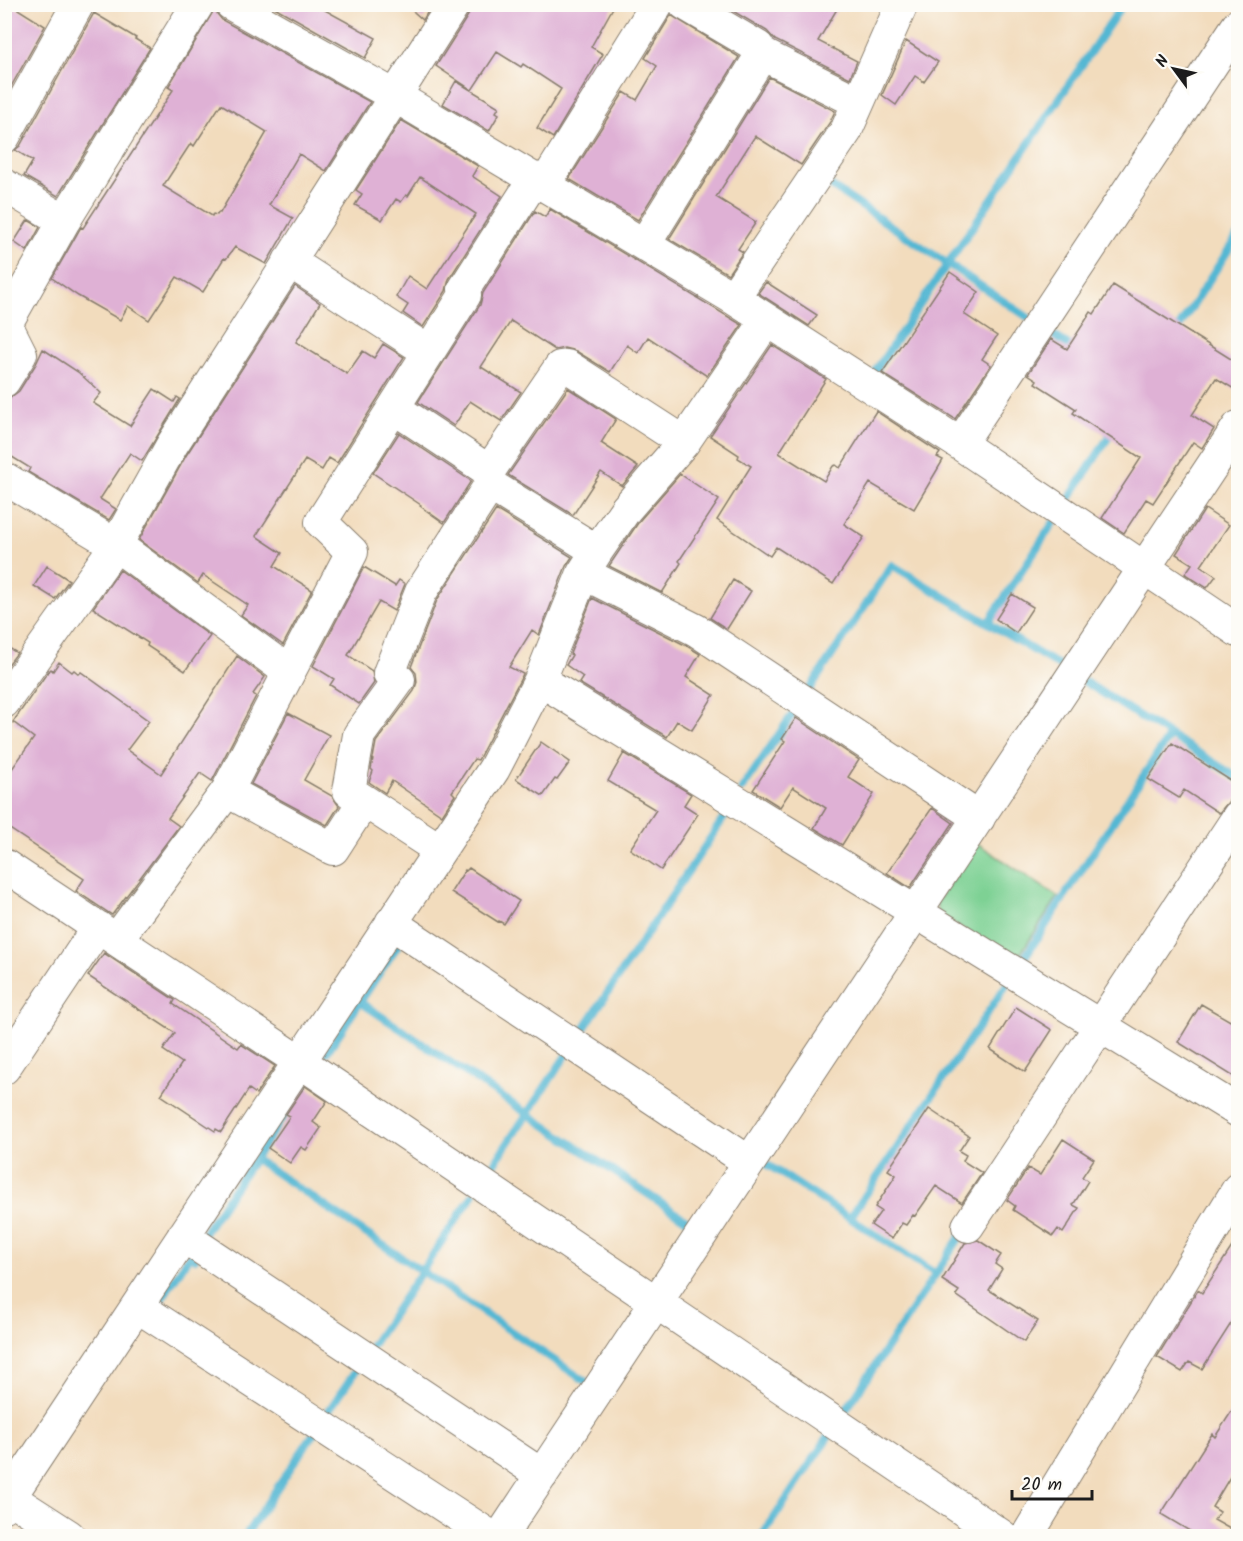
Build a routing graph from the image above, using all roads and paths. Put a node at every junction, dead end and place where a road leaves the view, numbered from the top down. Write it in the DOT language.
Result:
graph roads {
  1 [pos="78,4"];
  2 [pos="198,4"];
  3 [pos="231,4"];
  4 [pos="454,4"];
  5 [pos="657,4"];
  6 [pos="685,4"];
  7 [pos="902,4"];
  8 [pos="1239,25"];
  9 [pos="762,54"];
  10 [pos="395,96"];
  11 [pos="858,102"];
  12 [pos="4,137"];
  13 [pos="540,181"];
  14 [pos="4,185"];
  15 [pos="64,221"];
  16 [pos="644,245"];
  17 [pos="289,261"];
  18 [pos="734,298"];
  19 [pos="767,320"];
  20 [pos="429,352"];
  21 [pos="4,381"];
  22 [pos="394,408"];
  23 [pos="1239,427"];
  24 [pos="684,442"];
  25 [pos="960,444"];
  26 [pos="4,478"];
  27 [pos="490,478"];
  28 [pos="116,545"];
  29 [pos="590,562"];
  30 [pos="1145,567"];
  31 [pos="1239,631"];
  32 [pos="289,672"];
  33 [pos="540,680"];
  34 [pos="4,702"];
  35 [pos="227,791"];
  36 [pos="364,801"];
  37 [pos="1239,817"];
  38 [pos="979,818"];
  39 [pos="440,850"];
  40 [pos="4,865"];
  41 [pos="916,912"];
  42 [pos="391,923"];
  43 [pos="107,933"];
  44 [pos="1100,1025"];
  45 [pos="299,1061"];
  46 [pos="4,1068"];
  47 [pos="1239,1111"];
  48 [pos="749,1162"];
  49 [pos="1239,1189"];
  50 [pos="968,1226"];
  51 [pos="183,1236"];
  52 [pos="656,1302"];
  53 [pos="137,1306"];
  54 [pos="542,1475"];
  55 [pos="6,1499"];
  56 [pos="69,1536"];
  57 [pos="490,1536"];
  58 [pos="501,1536"];
  59 [pos="1002,1536"];
  60 [pos="1027,1536"];
  1 -- 12 [label="street"];
  2 -- 15 [label="street"];
  3 -- 10 [label="street"];
  4 -- 10 [label="street"];
  5 -- 13 [label="street"];
  6 -- 9 [label="street"];
  7 -- 11 [label="street"];
  8 -- 25 [label="street"];
  9 -- 11 [label="street"];
  9 -- 16 [label="street"];
  10 -- 13 [label="street"];
  10 -- 17 [label="street"];
  11 -- 18 [label="street"];
  13 -- 16 [label="street"];
  13 -- 20 [label="street"];
  14 -- 15 [label="street"];
  15 -- 21 [label="street"];
  16 -- 18 [label="street"];
  17 -- 20 [label="street"];
  17 -- 28 [label="street"];
  18 -- 19 [label="street"];
  19 -- 24 [label="street"];
  19 -- 25 [label="street"];
  20 -- 22 [label="street"];
  22 -- 27 [label="street"];
  22 -- 32 [label="street"];
  23 -- 30 [label="street"];
  24 -- 27 [label="street"];
  24 -- 29 [label="street"];
  25 -- 30 [label="street"];
  26 -- 28 [label="street"];
  27 -- 29 [label="street"];
  27 -- 36 [label="street"];
  28 -- 32 [label="street"];
  28 -- 34 [label="street"];
  29 -- 33 [label="street"];
  29 -- 38 [label="street"];
  30 -- 31 [label="street"];
  30 -- 38 [label="street"];
  32 -- 35 [label="street"];
  33 -- 39 [label="street"];
  33 -- 41 [label="street"];
  35 -- 36 [label="street"];
  35 -- 43 [label="street"];
  36 -- 39 [label="street"];
  37 -- 44 [label="street"];
  38 -- 41 [label="street"];
  39 -- 42 [label="street"];
  40 -- 43 [label="street"];
  41 -- 44 [label="street"];
  41 -- 48 [label="street"];
  42 -- 45 [label="street"];
  42 -- 48 [label="street"];
  43 -- 45 [label="street"];
  43 -- 46 [label="street"];
  44 -- 47 [label="street"];
  44 -- 50 [label="street"];
  45 -- 51 [label="street"];
  45 -- 52 [label="street"];
  48 -- 52 [label="street"];
  49 -- 60 [label="street"];
  51 -- 53 [label="street"];
  51 -- 54 [label="street"];
  52 -- 54 [label="street"];
  52 -- 59 [label="street"];
  53 -- 55 [label="street"];
  53 -- 57 [label="street"];
  54 -- 58 [label="street"];
  55 -- 56 [label="street"];
}
